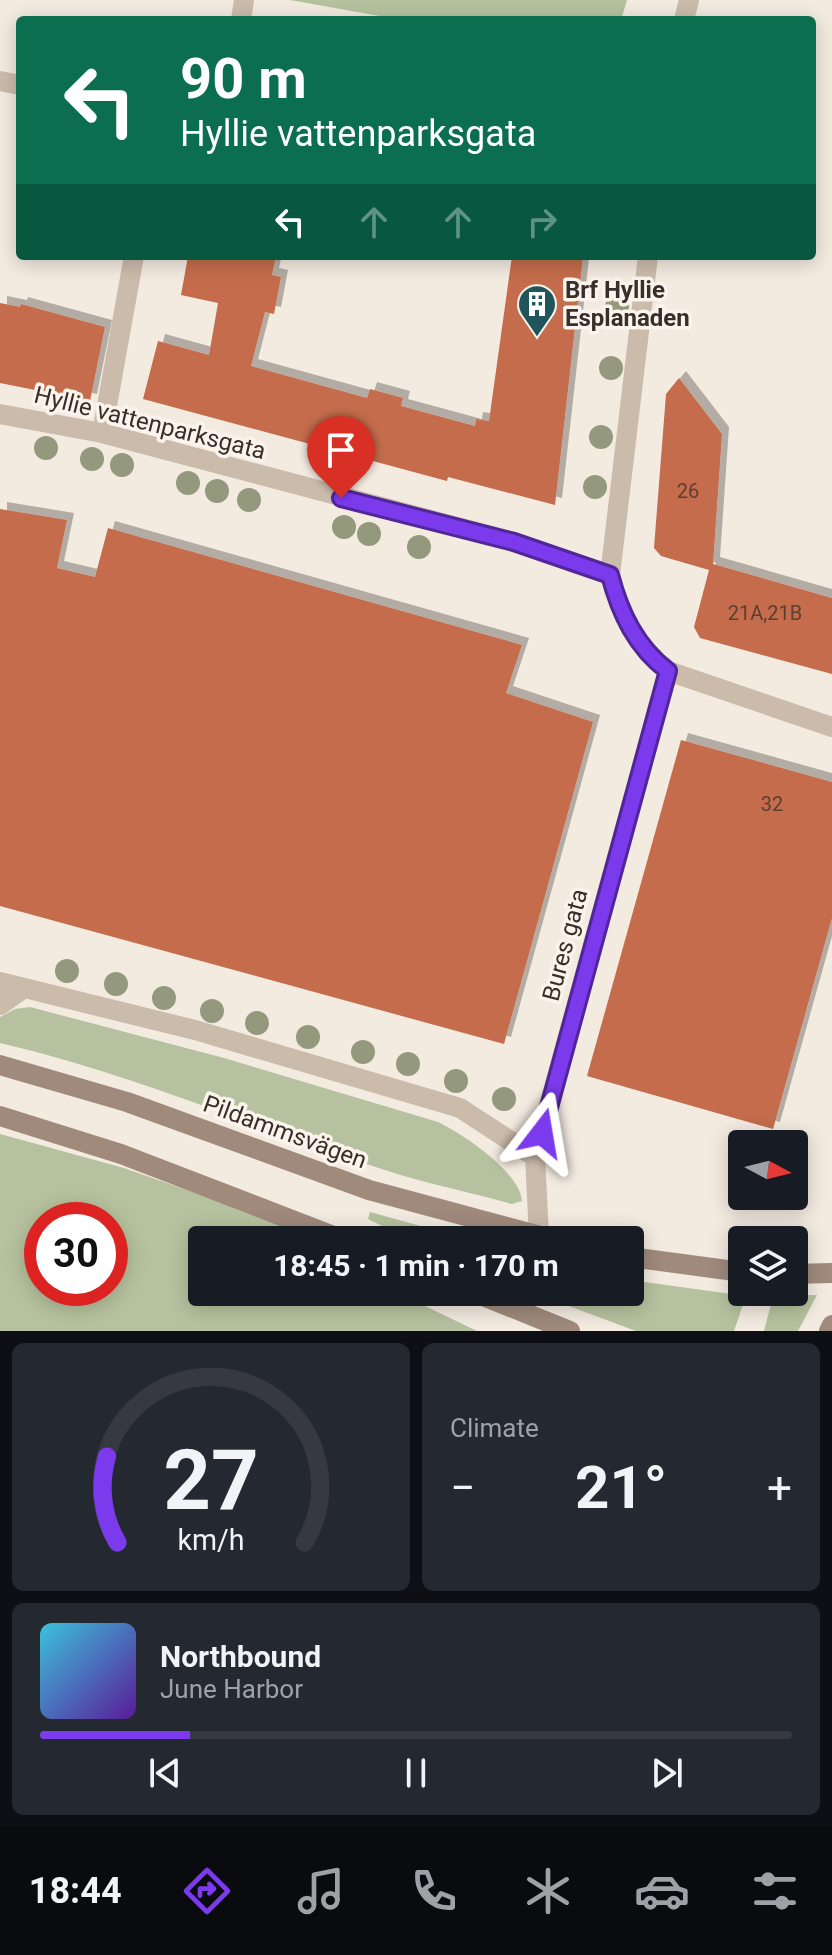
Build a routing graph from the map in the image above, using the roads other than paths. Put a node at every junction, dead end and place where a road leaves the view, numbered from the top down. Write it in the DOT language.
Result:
graph roads {
  1 [pos="133,260"];
  2 [pos="648,260"];
  3 [pos="0,414"];
  4 [pos="102,433"];
  5 [pos="610,575"];
  6 [pos="668,671"];
  7 [pos="832,727"];
  8 [pos="0,982"];
  9 [pos="24,988"];
  10 [pos="0,1005"];
  11 [pos="0,1065"];
  12 [pos="0,1116"];
  13 [pos="535,1157"];
  14 [pos="308,1226"];
  15 [pos="502,1226"];
  16 [pos="545,1226"];
  17 [pos="644,1259"];
  18 [pos="728,1270"];
  19 [pos="832,1273"];
  20 [pos="808,1274"];
  21 [pos="508,1306"];
  22 [pos="832,1325"];
  23 [pos="570,1331"];
  24 [pos="829,1331"];
  1 -- 4 [label="street"];
  2 -- 5 [label="street"];
  3 -- 4 [label="street, Hyllie vattenparksgata"];
  4 -- 5 [label="street, Hyllie vattenparksgata"];
  5 -- 6 [label="street"];
  6 -- 7 [label="street"];
  6 -- 13 [label="street, Bures gata"];
  8 -- 9 [label="street"];
  9 -- 10 [label="street"];
  9 -- 13 [label="street"];
  11 -- 15 [label="main road, Pildammsvägen"];
  12 -- 14 [label="main road"];
  13 -- 16 [label="street, Bures gata"];
  17 -- 18 [label="main road"];
  19 -- 20 [label="main road"];
  21 -- 23 [label="main road"];
  22 -- 24 [label="main road"];
}
